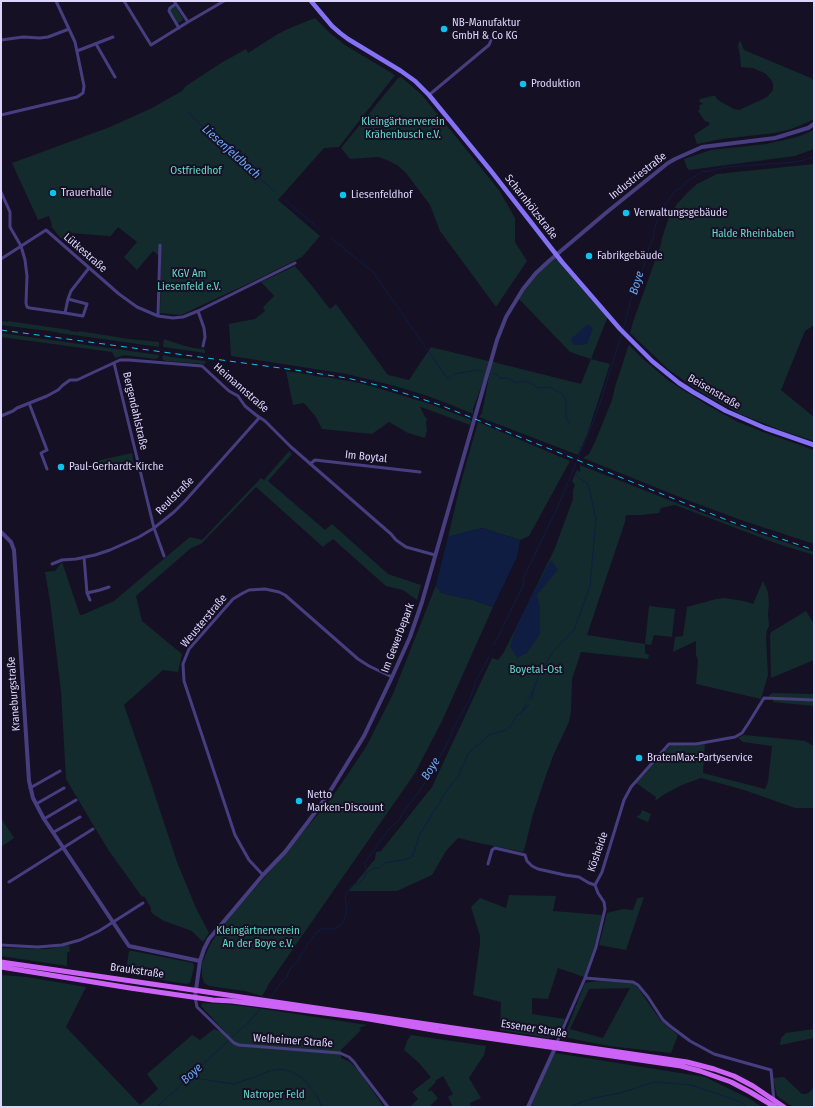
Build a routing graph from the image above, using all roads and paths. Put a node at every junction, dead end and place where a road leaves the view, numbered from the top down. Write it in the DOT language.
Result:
graph roads {
  1 [pos="56,1"];
  2 [pos="124,1"];
  3 [pos="224,1"];
  4 [pos="311,1"];
  5 [pos="175,2"];
  6 [pos="188,22"];
  7 [pos="179,28"];
  8 [pos="69,29"];
  9 [pos="113,37"];
  10 [pos="1,40"];
  11 [pos="491,40"];
  12 [pos="96,44"];
  13 [pos="77,51"];
  14 [pos="115,77"];
  15 [pos="429,95"];
  16 [pos="1,115"];
  17 [pos="814,124"];
  18 [pos="1,192"];
  19 [pos="160,245"];
  20 [pos="21,246"];
  21 [pos="557,254"];
  22 [pos="1,259"];
  23 [pos="295,263"];
  24 [pos="89,268"];
  25 [pos="68,299"];
  26 [pos="198,311"];
  27 [pos="65,313"];
  28 [pos="158,316"];
  29 [pos="620,329"];
  30 [pos="204,346"];
  31 [pos="114,363"];
  32 [pos="29,403"];
  33 [pos="1,416"];
  34 [pos="259,418"];
  35 [pos="814,445"];
  36 [pos="310,464"];
  37 [pos="48,469"];
  38 [pos="420,472"];
  39 [pos="154,528"];
  40 [pos="1,532"];
  41 [pos="435,555"];
  42 [pos="164,556"];
  43 [pos="84,557"];
  44 [pos="52,564"];
  45 [pos="109,587"];
  46 [pos="87,593"];
  47 [pos="90,600"];
  48 [pos="392,677"];
  49 [pos="814,700"];
  50 [pos="60,771"];
  51 [pos="30,788"];
  52 [pos="64,788"];
  53 [pos="76,800"];
  54 [pos="36,804"];
  55 [pos="80,817"];
  56 [pos="44,818"];
  57 [pos="93,829"];
  58 [pos="54,832"];
  59 [pos="64,847"];
  60 [pos="488,864"];
  61 [pos="263,875"];
  62 [pos="9,882"];
  63 [pos="595,885"];
  64 [pos="143,903"];
  65 [pos="113,922"];
  66 [pos="1,945"];
  67 [pos="200,961"];
  68 [pos="1,962"];
  69 [pos="1,967"];
  70 [pos="585,978"];
  71 [pos="196,990"];
  72 [pos="195,997"];
  73 [pos="259,1002"];
  74 [pos="271,1004"];
  75 [pos="558,1042"];
  76 [pos="555,1048"];
  77 [pos="774,1100"];
  78 [pos="388,1107"];
  79 [pos="528,1107"];
  80 [pos="775,1107"];
  81 [pos="784,1107"];
  1 -- 8 [label="street"];
  2 -- 7 [label="street"];
  3 -- 6 [label="street"];
  4 -- 15 [label="main road, Scharnhölzstraße"];
  5 -- 6 [label="street"];
  5 -- 7 [label="street"];
  6 -- 7 [label="street"];
  8 -- 10 [label="street"];
  8 -- 13 [label="street"];
  9 -- 12 [label="street"];
  11 -- 15 [label="street"];
  12 -- 13 [label="street"];
  12 -- 14 [label="street"];
  13 -- 16 [label="street"];
  15 -- 21 [label="main road, Scharnhölzstraße"];
  17 -- 21 [label="street, Industriestraße"];
  18 -- 20 [label="street"];
  19 -- 28 [label="street"];
  20 -- 22 [label="street, Lütkestraße"];
  20 -- 24 [label="street, Lütkestraße"];
  20 -- 27 [label="street"];
  21 -- 29 [label="main road, Scharnhölzstraße"];
  21 -- 41 [label="street, Im Gewerbepark"];
  23 -- 26 [label="street, Lütkestraße"];
  24 -- 25 [label="street"];
  24 -- 28 [label="street, Lütkestraße"];
  25 -- 27 [label="street"];
  25 -- 27 [label="street"];
  26 -- 28 [label="street, Lütkestraße"];
  26 -- 30 [label="street"];
  29 -- 35 [label="main road, Beisenstraße"];
  31 -- 32 [label="street, Heimannstraße"];
  31 -- 34 [label="street, Heimannstraße"];
  31 -- 39 [label="street, Bergendahlstraße"];
  32 -- 33 [label="street, Heimannstraße"];
  32 -- 37 [label="street"];
  34 -- 36 [label="street, Heimannstraße"];
  34 -- 39 [label="street, Reulstraße"];
  36 -- 38 [label="street, Im Boytal"];
  36 -- 41 [label="street, Heimannstraße"];
  39 -- 42 [label="street, Bergendahlstraße"];
  39 -- 43 [label="street, Reulstraße"];
  40 -- 51 [label="street, Kraneburgstraße"];
  41 -- 48 [label="street, Im Gewerbepark"];
  43 -- 44 [label="street, Reulstraße"];
  43 -- 46 [label="street"];
  45 -- 46 [label="street"];
  46 -- 47 [label="street"];
  48 -- 61 [label="street, Im Gewerbepark"];
  48 -- 61 [label="street, Weusterstraße"];
  49 -- 63 [label="street, Kösheide"];
  50 -- 51 [label="street"];
  51 -- 54 [label="street, Kraneburgstraße"];
  52 -- 54 [label="street"];
  53 -- 56 [label="street"];
  54 -- 56 [label="street, Kraneburgstraße"];
  55 -- 58 [label="street"];
  56 -- 58 [label="street, Kraneburgstraße"];
  57 -- 59 [label="street"];
  58 -- 59 [label="street, Kraneburgstraße"];
  59 -- 62 [label="street"];
  59 -- 65 [label="street, Kraneburgstraße"];
  60 -- 63 [label="street"];
  61 -- 67 [label="street, Im Gewerbepark"];
  63 -- 70 [label="street, Kösheide"];
  64 -- 65 [label="street"];
  65 -- 66 [label="street"];
  65 -- 67 [label="street, Kraneburgstraße"];
  67 -- 71 [label="street, Im Gewerbepark"];
  68 -- 71 [label="main road, Braukstraße"];
  69 -- 72 [label="main road, Braukstraße"];
  70 -- 75 [label="street, Kösheide"];
  70 -- 77 [label="street"];
  71 -- 72 [label="street, Im Gewerbepark"];
  71 -- 73 [label="main road, Braukstraße"];
  72 -- 73 [label="main road, Braukstraße"];
  72 -- 78 [label="street, Welheimer Straße"];
  73 -- 74 [label="main road, Braukstraße"];
  74 -- 75 [label="main road, Essener Straße"];
  74 -- 76 [label="main road, Essener Straße"];
  75 -- 76 [label="street, Kösheide"];
  75 -- 77 [label="main road, Essener Straße"];
  76 -- 79 [label="street, Kösheide"];
  76 -- 80 [label="main road, Essener Straße"];
  77 -- 81 [label="main road, Essener Straße"];
}
